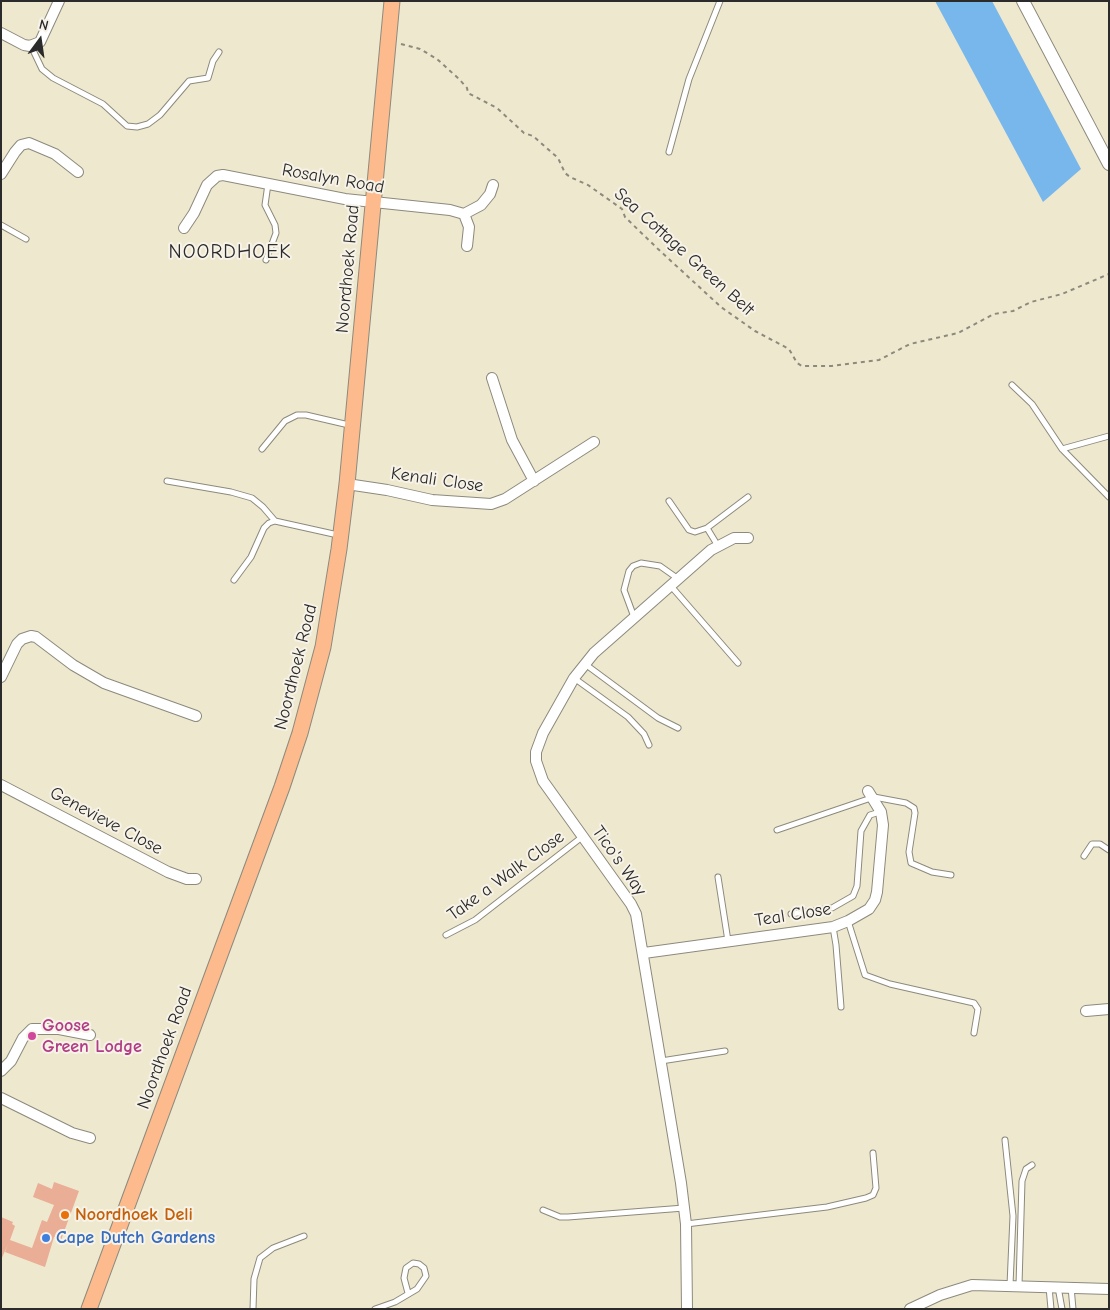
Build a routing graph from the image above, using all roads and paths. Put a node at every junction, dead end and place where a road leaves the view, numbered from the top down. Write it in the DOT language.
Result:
graph roads {
  1 [pos="59,1"];
  2 [pos="392,1"];
  3 [pos="720,1"];
  4 [pos="1023,1"];
  5 [pos="1,33"];
  6 [pos="388,42"];
  7 [pos="30,46"];
  8 [pos="219,52"];
  9 [pos="669,152"];
  10 [pos="1109,164"];
  11 [pos="78,172"];
  12 [pos="1,174"];
  13 [pos="268,184"];
  14 [pos="492,185"];
  15 [pos="373,204"];
  16 [pos="464,214"];
  17 [pos="1,225"];
  18 [pos="184,228"];
  19 [pos="26,239"];
  20 [pos="467,246"];
  21 [pos="266,260"];
  22 [pos="1109,274"];
  23 [pos="492,378"];
  24 [pos="1012,385"];
  25 [pos="352,425"];
  26 [pos="1109,436"];
  27 [pos="594,442"];
  28 [pos="262,448"];
  29 [pos="1062,449"];
  30 [pos="167,481"];
  31 [pos="534,482"];
  32 [pos="347,484"];
  33 [pos="748,496"];
  34 [pos="1109,497"];
  35 [pos="669,501"];
  36 [pos="275,521"];
  37 [pos="707,528"];
  38 [pos="341,535"];
  39 [pos="748,538"];
  40 [pos="718,546"];
  41 [pos="234,580"];
  42 [pos="674,581"];
  43 [pos="634,617"];
  44 [pos="738,663"];
  45 [pos="584,664"];
  46 [pos="1,677"];
  47 [pos="574,678"];
  48 [pos="196,716"];
  49 [pos="678,728"];
  50 [pos="649,745"];
  51 [pos="1,785"];
  52 [pos="871,794"];
  53 [pos="881,812"];
  54 [pos="777,830"];
  55 [pos="582,837"];
  56 [pos="1109,850"];
  57 [pos="1084,856"];
  58 [pos="951,875"];
  59 [pos="718,877"];
  60 [pos="196,879"];
  61 [pos="791,914"];
  62 [pos="848,921"];
  63 [pos="833,927"];
  64 [pos="446,935"];
  65 [pos="729,942"];
  66 [pos="644,953"];
  67 [pos="841,1007"];
  68 [pos="1109,1009"];
  69 [pos="1086,1011"];
  70 [pos="974,1033"];
  71 [pos="90,1035"];
  72 [pos="725,1051"];
  73 [pos="661,1061"];
  74 [pos="1,1071"];
  75 [pos="1,1098"];
  76 [pos="90,1138"];
  77 [pos="1005,1140"];
  78 [pos="873,1153"];
  79 [pos="1032,1165"];
  80 [pos="684,1208"];
  81 [pos="543,1210"];
  82 [pos="686,1224"];
  83 [pos="304,1236"];
  84 [pos="1014,1285"];
  85 [pos="1054,1286"];
  86 [pos="1071,1287"];
  87 [pos="1109,1289"];
  88 [pos="408,1294"];
  89 [pos="89,1309"];
  90 [pos="252,1309"];
  91 [pos="375,1309"];
  92 [pos="686,1309"];
  93 [pos="910,1309"];
  94 [pos="1051,1309"];
  95 [pos="1062,1309"];
  96 [pos="1073,1309"];
  1 -- 7 [label="street"];
  2 -- 6 [label="main road, Noordhoek Road"];
  3 -- 9 [label="lane"];
  4 -- 10 [label="street"];
  5 -- 7 [label="street"];
  6 -- 15 [label="main road, Noordhoek Road"];
  6 -- 22 [label="path, Sea Cottage Green Belt"];
  7 -- 8 [label="lane"];
  11 -- 12 [label="street"];
  13 -- 15 [label="street, Rosalyn Road"];
  13 -- 18 [label="street, Rosalyn Road"];
  13 -- 21 [label="lane"];
  14 -- 16 [label="street"];
  15 -- 16 [label="street, Rosalyn Road"];
  15 -- 25 [label="main road, Noordhoek Road"];
  16 -- 20 [label="street"];
  17 -- 19 [label="lane"];
  23 -- 31 [label="street"];
  24 -- 29 [label="lane"];
  25 -- 28 [label="lane"];
  25 -- 32 [label="main road, Noordhoek Road"];
  26 -- 29 [label="lane"];
  27 -- 31 [label="street, Kenali Close"];
  29 -- 34 [label="lane"];
  30 -- 36 [label="lane"];
  31 -- 32 [label="street, Kenali Close"];
  32 -- 38 [label="main road, Noordhoek Road"];
  33 -- 37 [label="lane"];
  35 -- 37 [label="lane"];
  36 -- 38 [label="lane"];
  36 -- 41 [label="lane"];
  37 -- 40 [label="lane"];
  38 -- 89 [label="main road, Noordhoek Road"];
  39 -- 40 [label="street, Tico's Way"];
  40 -- 42 [label="street, Tico's Way"];
  42 -- 43 [label="street, Tico's Way"];
  42 -- 43 [label="lane"];
  42 -- 44 [label="lane"];
  43 -- 45 [label="street, Tico's Way"];
  45 -- 47 [label="street, Tico's Way"];
  45 -- 49 [label="lane"];
  46 -- 48 [label="street"];
  47 -- 50 [label="lane"];
  47 -- 55 [label="street, Tico's Way"];
  51 -- 60 [label="street, Genevieve Close"];
  52 -- 53 [label="street, Teal Close"];
  52 -- 54 [label="lane"];
  52 -- 58 [label="lane"];
  53 -- 61 [label="lane"];
  53 -- 62 [label="street, Teal Close"];
  55 -- 64 [label="lane, Take a Walk Close"];
  55 -- 66 [label="street, Tico's Way"];
  56 -- 57 [label="lane"];
  59 -- 65 [label="lane"];
  62 -- 63 [label="street, Teal Close"];
  62 -- 70 [label="lane"];
  63 -- 65 [label="street, Teal Close"];
  63 -- 67 [label="lane"];
  65 -- 66 [label="street, Teal Close"];
  66 -- 73 [label="street, Tico's Way"];
  68 -- 69 [label="street"];
  71 -- 74 [label="street"];
  72 -- 73 [label="lane"];
  73 -- 80 [label="street, Tico's Way"];
  75 -- 76 [label="street"];
  77 -- 84 [label="lane"];
  78 -- 82 [label="lane"];
  79 -- 84 [label="lane"];
  80 -- 81 [label="lane"];
  80 -- 82 [label="street, Tico's Way"];
  82 -- 92 [label="street, Tico's Way"];
  83 -- 90 [label="lane"];
  84 -- 85 [label="street"];
  84 -- 93 [label="street"];
  85 -- 86 [label="street"];
  85 -- 94 [label="lane"];
  85 -- 95 [label="lane"];
  86 -- 87 [label="street"];
  86 -- 96 [label="lane"];
  88 -- 88 [label="lane"];
  88 -- 91 [label="lane"];
}
